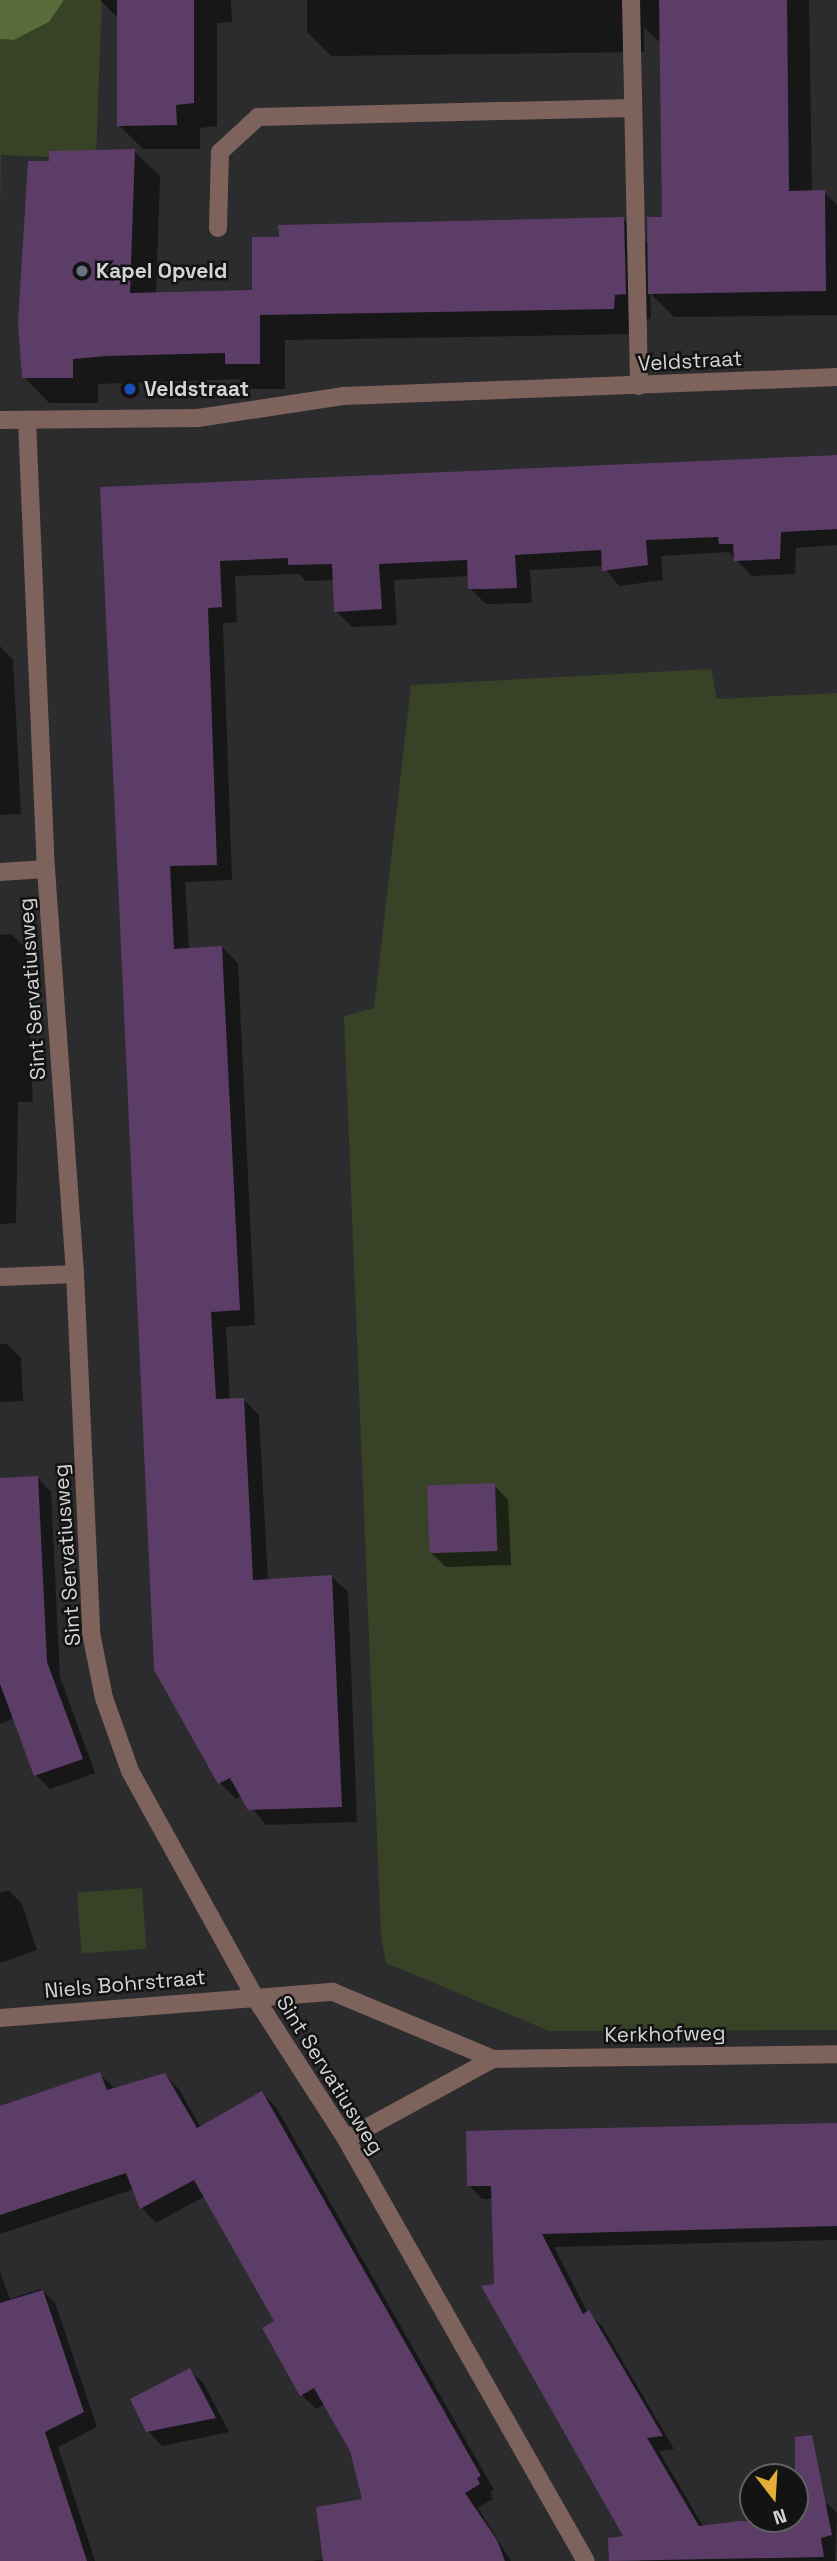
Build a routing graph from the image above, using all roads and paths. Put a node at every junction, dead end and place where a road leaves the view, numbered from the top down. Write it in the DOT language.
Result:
graph roads {
  1 [pos="631,0"];
  2 [pos="631,108"];
  3 [pos="218,228"];
  4 [pos="837,377"];
  5 [pos="639,386"];
  6 [pos="27,420"];
  7 [pos="0,421"];
  8 [pos="46,869"];
  9 [pos="0,872"];
  10 [pos="75,1274"];
  11 [pos="0,1278"];
  12 [pos="254,1996"];
  13 [pos="0,2018"];
  14 [pos="837,2054"];
  15 [pos="493,2059"];
  16 [pos="346,2139"];
  17 [pos="586,2561"];
  1 -- 2 [label="street"];
  2 -- 3 [label="street"];
  2 -- 5 [label="street"];
  4 -- 5 [label="street, Veldstraat"];
  5 -- 6 [label="street, Veldstraat"];
  6 -- 7 [label="street, Veldstraat"];
  6 -- 8 [label="street, Sint Servatiusweg"];
  8 -- 9 [label="street"];
  8 -- 10 [label="street, Sint Servatiusweg"];
  10 -- 11 [label="street"];
  10 -- 12 [label="street, Sint Servatiusweg"];
  12 -- 13 [label="street, Niels Bohrstraat"];
  12 -- 15 [label="street, Kerkhofweg"];
  12 -- 16 [label="street, Sint Servatiusweg"];
  14 -- 15 [label="street, Kerkhofweg"];
  15 -- 16 [label="street, Kerkhofweg"];
  16 -- 17 [label="street, Sint Servatiusweg"];
}
